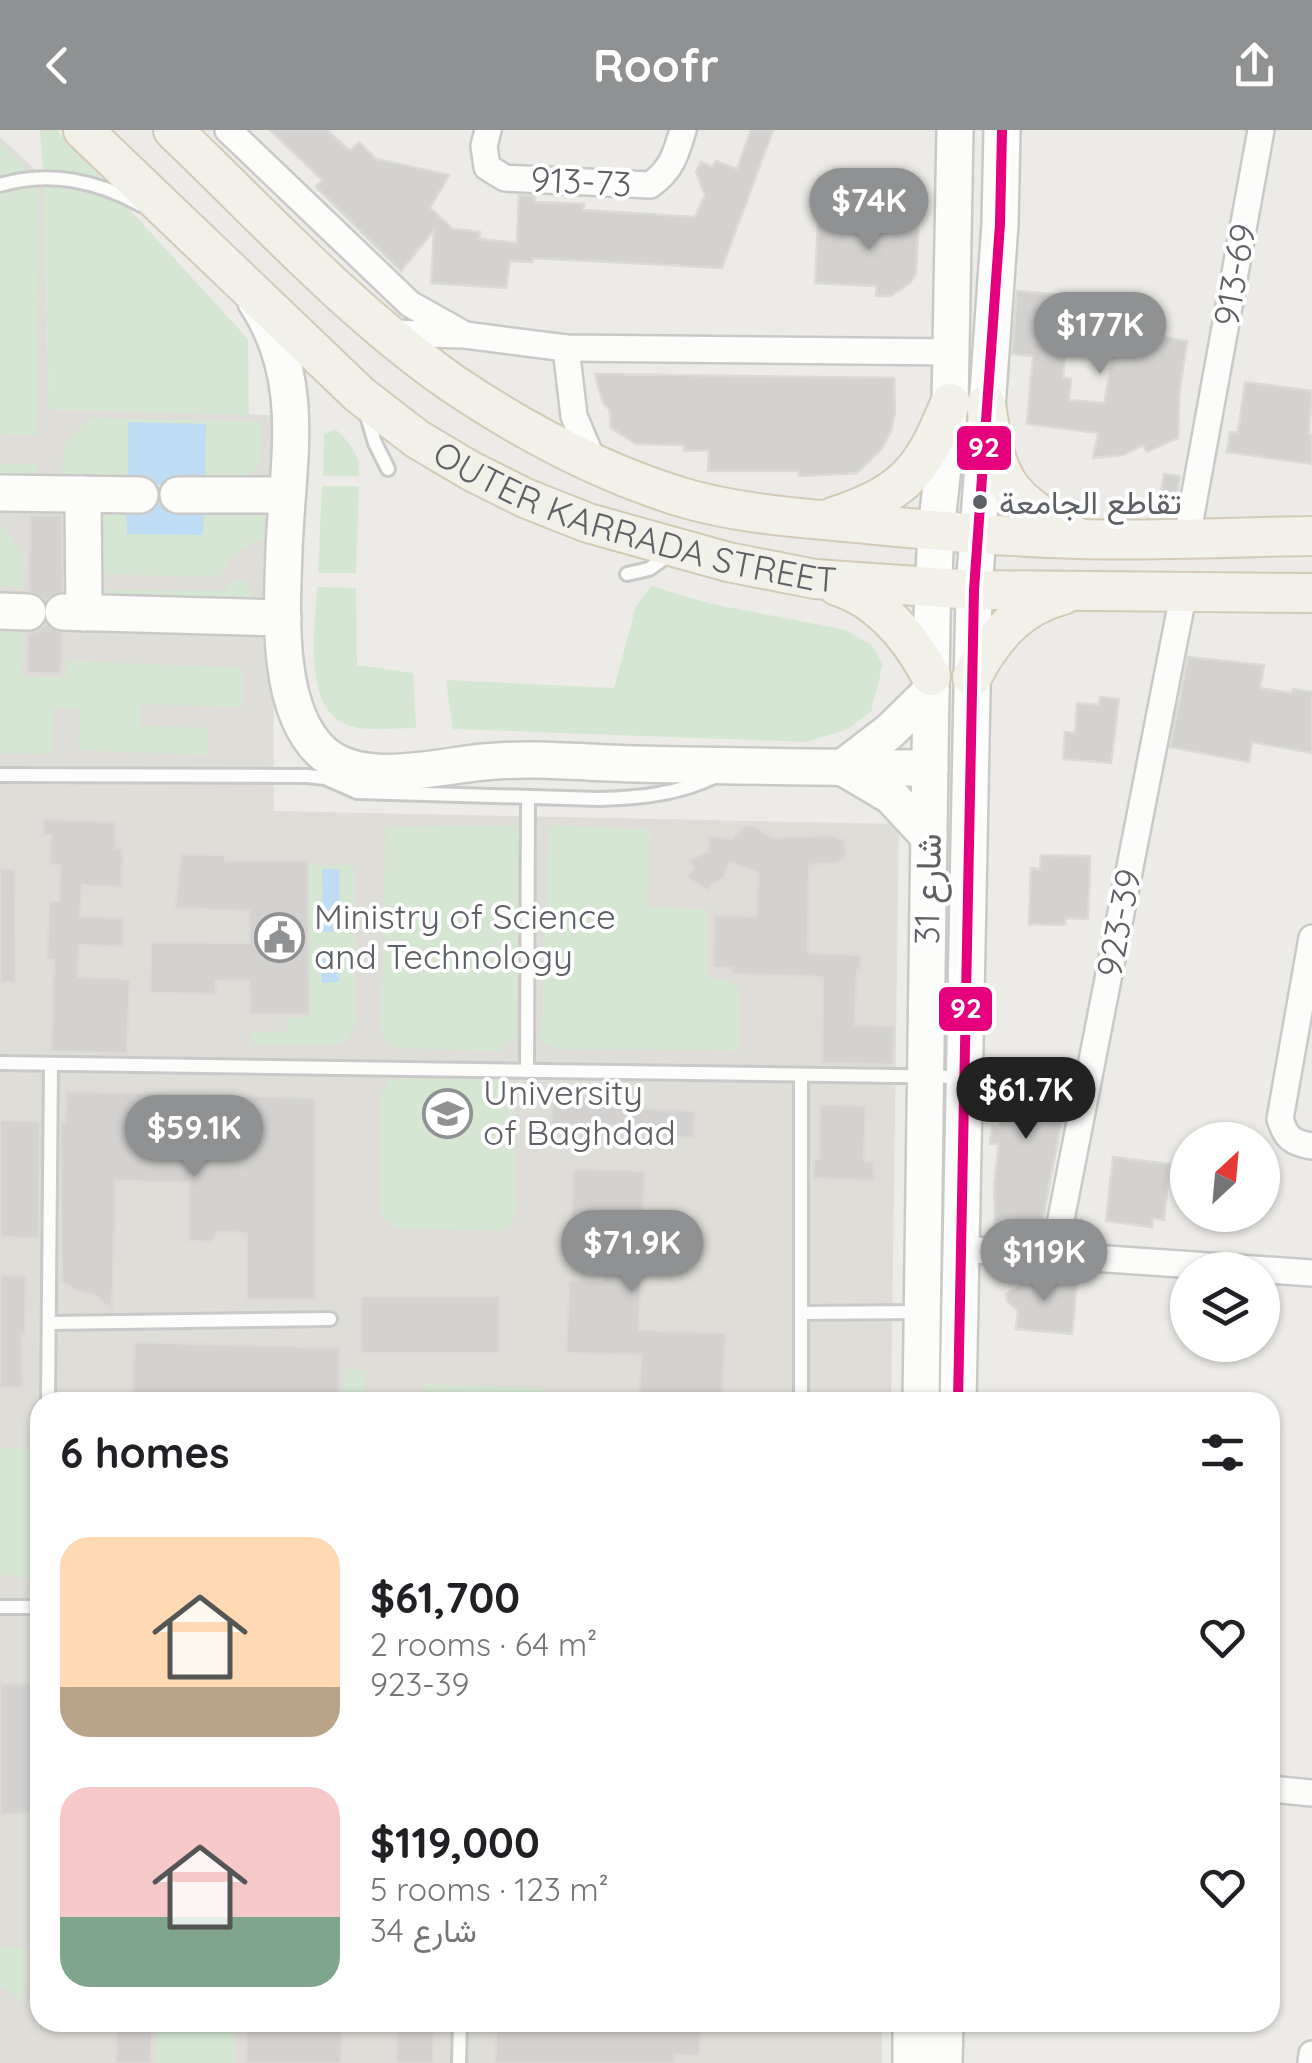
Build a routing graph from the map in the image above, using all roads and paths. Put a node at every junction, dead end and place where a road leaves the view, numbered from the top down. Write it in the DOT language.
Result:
graph roads {
  1 [pos="83,130"];
  2 [pos="173,130"];
  3 [pos="228,130"];
  4 [pos="488,130"];
  5 [pos="683,130"];
  6 [pos="955,130"];
  7 [pos="1002,130"];
  8 [pos="1261,130"];
  9 [pos="0,185"];
  10 [pos="221,262"];
  11 [pos="388,332"];
  12 [pos="465,334"];
  13 [pos="566,348"];
  14 [pos="952,352"];
  15 [pos="360,395"];
  16 [pos="968,404"];
  17 [pos="595,466"];
  18 [pos="388,469"];
  19 [pos="0,493"];
  20 [pos="83,494"];
  21 [pos="140,494"];
  22 [pos="178,495"];
  23 [pos="286,496"];
  24 [pos="938,517"];
  25 [pos="824,520"];
  26 [pos="979,520"];
  27 [pos="1312,536"];
  28 [pos="1186,538"];
  29 [pos="1080,539"];
  30 [pos="677,549"];
  31 [pos="626,574"];
  32 [pos="815,580"];
  33 [pos="933,588"];
  34 [pos="974,590"];
  35 [pos="1078,591"];
  36 [pos="1184,591"];
  37 [pos="1312,593"];
  38 [pos="44,612"];
  39 [pos="283,618"];
  40 [pos="972,678"];
  41 [pos="931,684"];
  42 [pos="736,766"];
  43 [pos="842,768"];
  44 [pos="930,768"];
  45 [pos="335,770"];
  46 [pos="430,770"];
  47 [pos="0,775"];
  48 [pos="464,795"];
  49 [pos="528,796"];
  50 [pos="929,838"];
  51 [pos="1312,938"];
  52 [pos="0,1063"];
  53 [pos="51,1064"];
  54 [pos="527,1071"];
  55 [pos="801,1074"];
  56 [pos="966,1076"];
  57 [pos="926,1077"];
  58 [pos="1312,1146"];
  59 [pos="960,1249"];
  60 [pos="1054,1255"];
  61 [pos="1312,1273"];
  62 [pos="922,1312"];
  63 [pos="801,1313"];
  64 [pos="330,1318"];
  65 [pos="49,1323"];
  66 [pos="48,1392"];
  67 [pos="801,1392"];
  68 [pos="920,1392"];
  69 [pos="958,1392"];
  70 [pos="30,1606"];
  71 [pos="0,1607"];
  72 [pos="1280,1790"];
  73 [pos="1312,1794"];
  74 [pos="460,2032"];
  75 [pos="912,2032"];
  76 [pos="945,2032"];
  77 [pos="1312,2054"];
  78 [pos="459,2063"];
  79 [pos="911,2063"];
  80 [pos="944,2063"];
  81 [pos="1311,2063"];
  1 -- 10 [label="main road, OUTER KARRADA STREET"];
  2 -- 11 [label="main road, OUTER KARRADA STREET"];
  3 -- 12 [label="street"];
  4 -- 5 [label="street, 913-73"];
  6 -- 14 [label="street"];
  7 -- 16 [label="street"];
  8 -- 28 [label="street, 913-69"];
  9 -- 10 [label="lane"];
  10 -- 15 [label="main road, OUTER KARRADA STREET"];
  10 -- 23 [label="street"];
  11 -- 12 [label="street"];
  11 -- 17 [label="main road, OUTER KARRADA STREET"];
  12 -- 13 [label="street"];
  13 -- 14 [label="street"];
  13 -- 17 [label="street"];
  14 -- 16 [label="street"];
  15 -- 18 [label="lane"];
  15 -- 30 [label="main road, OUTER KARRADA STREET"];
  16 -- 24 [label="street, شارع 31"];
  16 -- 25 [label="main road"];
  16 -- 26 [label="street, شارع 31"];
  16 -- 29 [label="main road"];
  17 -- 25 [label="main road, OUTER KARRADA STREET"];
  19 -- 20 [label="street"];
  20 -- 21 [label="street"];
  20 -- 38 [label="street"];
  22 -- 23 [label="street"];
  23 -- 39 [label="street"];
  24 -- 25 [label="main road, OUTER KARRADA STREET"];
  24 -- 26 [label="main road, OUTER KARRADA STREET"];
  24 -- 33 [label="street, شارع 31"];
  26 -- 29 [label="main road, OUTER KARRADA STREET"];
  26 -- 34 [label="street, شارع 31"];
  27 -- 28 [label="main road, OUTER KARRADA STREET"];
  28 -- 29 [label="main road, OUTER KARRADA STREET"];
  30 -- 31 [label="lane"];
  30 -- 32 [label="main road, OUTER KARRADA STREET"];
  32 -- 33 [label="main road, OUTER KARRADA STREET"];
  32 -- 41 [label="main road"];
  33 -- 34 [label="main road, OUTER KARRADA STREET"];
  33 -- 41 [label="street, شارع 31"];
  34 -- 35 [label="main road, OUTER KARRADA STREET"];
  34 -- 40 [label="street, شارع 31"];
  35 -- 36 [label="main road, OUTER KARRADA STREET"];
  35 -- 40 [label="main road"];
  36 -- 37 [label="main road, OUTER KARRADA STREET"];
  36 -- 60 [label="street, 923-39"];
  38 -- 39 [label="street"];
  39 -- 45 [label="street"];
  40 -- 56 [label="street, شارع 31"];
  41 -- 43 [label="street"];
  41 -- 44 [label="street, شارع 31"];
  42 -- 43 [label="street"];
  42 -- 46 [label="street"];
  42 -- 49 [label="lane"];
  43 -- 44 [label="street"];
  43 -- 50 [label="street"];
  44 -- 50 [label="street, شارع 31"];
  45 -- 46 [label="street"];
  45 -- 47 [label="lane"];
  45 -- 48 [label="lane"];
  46 -- 48 [label="lane"];
  48 -- 49 [label="lane"];
  49 -- 54 [label="lane"];
  50 -- 57 [label="street, شارع 31"];
  51 -- 58 [label="street"];
  52 -- 53 [label="lane"];
  53 -- 54 [label="lane"];
  53 -- 65 [label="lane"];
  54 -- 55 [label="lane"];
  55 -- 57 [label="lane"];
  55 -- 63 [label="lane"];
  56 -- 57 [label="lane"];
  56 -- 59 [label="street, شارع 31"];
  57 -- 62 [label="street, شارع 31"];
  59 -- 60 [label="street"];
  59 -- 69 [label="street, شارع 31"];
  60 -- 61 [label="street"];
  62 -- 63 [label="lane"];
  62 -- 68 [label="street, شارع 31"];
  63 -- 67 [label="lane"];
  64 -- 65 [label="lane"];
  65 -- 66 [label="lane"];
  70 -- 71 [label="lane"];
  72 -- 73 [label="street"];
  74 -- 78 [label="lane"];
  75 -- 79 [label="street"];
  76 -- 80 [label="street"];
  77 -- 81 [label="street"];
}
